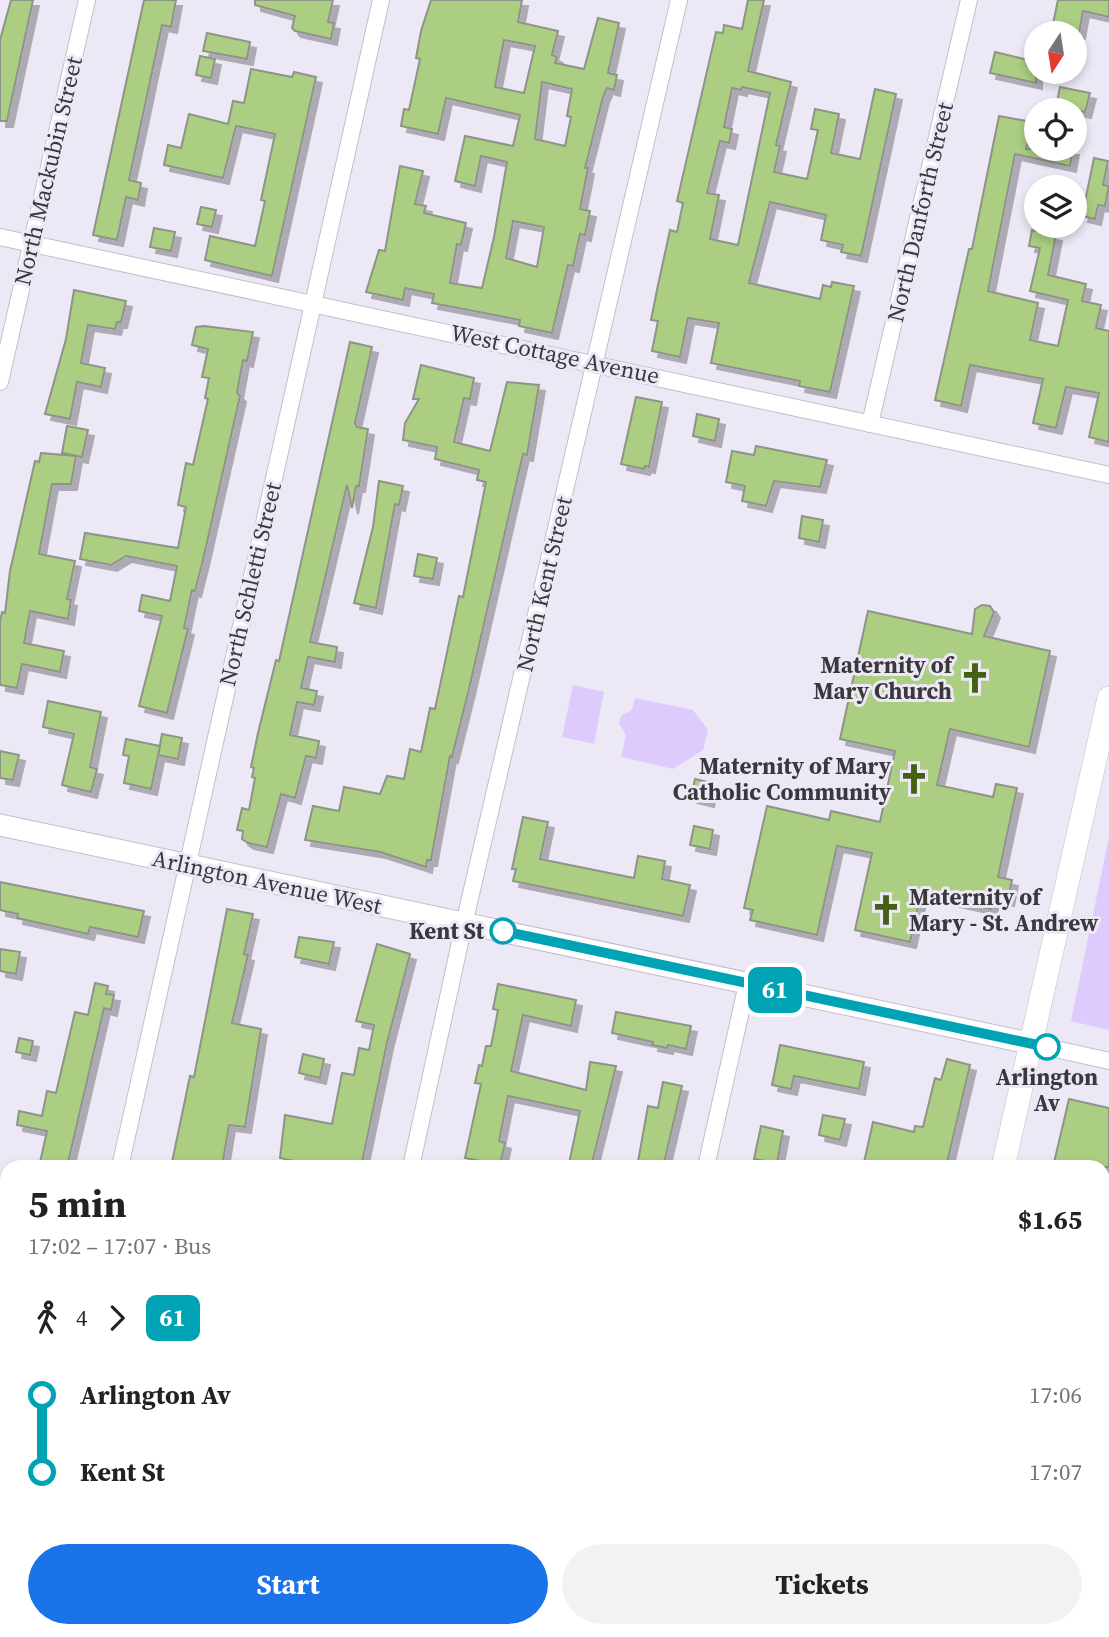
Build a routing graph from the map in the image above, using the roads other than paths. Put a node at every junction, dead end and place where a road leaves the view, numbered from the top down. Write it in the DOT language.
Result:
graph roads {
  1 [pos="87,0"];
  2 [pos="381,0"];
  3 [pos="679,0"];
  4 [pos="969,0"];
  5 [pos="0,237"];
  6 [pos="31,243"];
  7 [pos="313,303"];
  8 [pos="596,363"];
  9 [pos="0,382"];
  10 [pos="870,424"];
  11 [pos="1109,475"];
  12 [pos="1109,698"];
  13 [pos="0,825"];
  14 [pos="187,865"];
  15 [pos="464,924"];
  16 [pos="747,984"];
  17 [pos="1029,1043"];
  18 [pos="1109,1061"];
  19 [pos="122,1160"];
  20 [pos="413,1160"];
  21 [pos="708,1160"];
  22 [pos="1004,1160"];
  1 -- 6 [label="street, North Mackubin Street"];
  2 -- 7 [label="street, North Schletti Street"];
  3 -- 8 [label="street, North Kent Street"];
  4 -- 10 [label="street, North Danforth Street"];
  5 -- 6 [label="street, West Cottage Avenue"];
  6 -- 7 [label="street, West Cottage Avenue"];
  6 -- 9 [label="street, North Mackubin Street"];
  7 -- 8 [label="street, West Cottage Avenue"];
  7 -- 14 [label="street, North Schletti Street"];
  8 -- 10 [label="street, West Cottage Avenue"];
  8 -- 15 [label="street, North Kent Street"];
  10 -- 11 [label="street, West Cottage Avenue"];
  12 -- 17 [label="main road"];
  13 -- 14 [label="street, Arlington Avenue West"];
  14 -- 15 [label="street, Arlington Avenue West"];
  14 -- 19 [label="street, North Schletti Street"];
  15 -- 16 [label="street, Arlington Avenue West"];
  15 -- 20 [label="street, North Kent Street"];
  16 -- 17 [label="street, Arlington Avenue West"];
  16 -- 21 [label="street"];
  17 -- 18 [label="street, Arlington Avenue West"];
  17 -- 22 [label="main road"];
}
